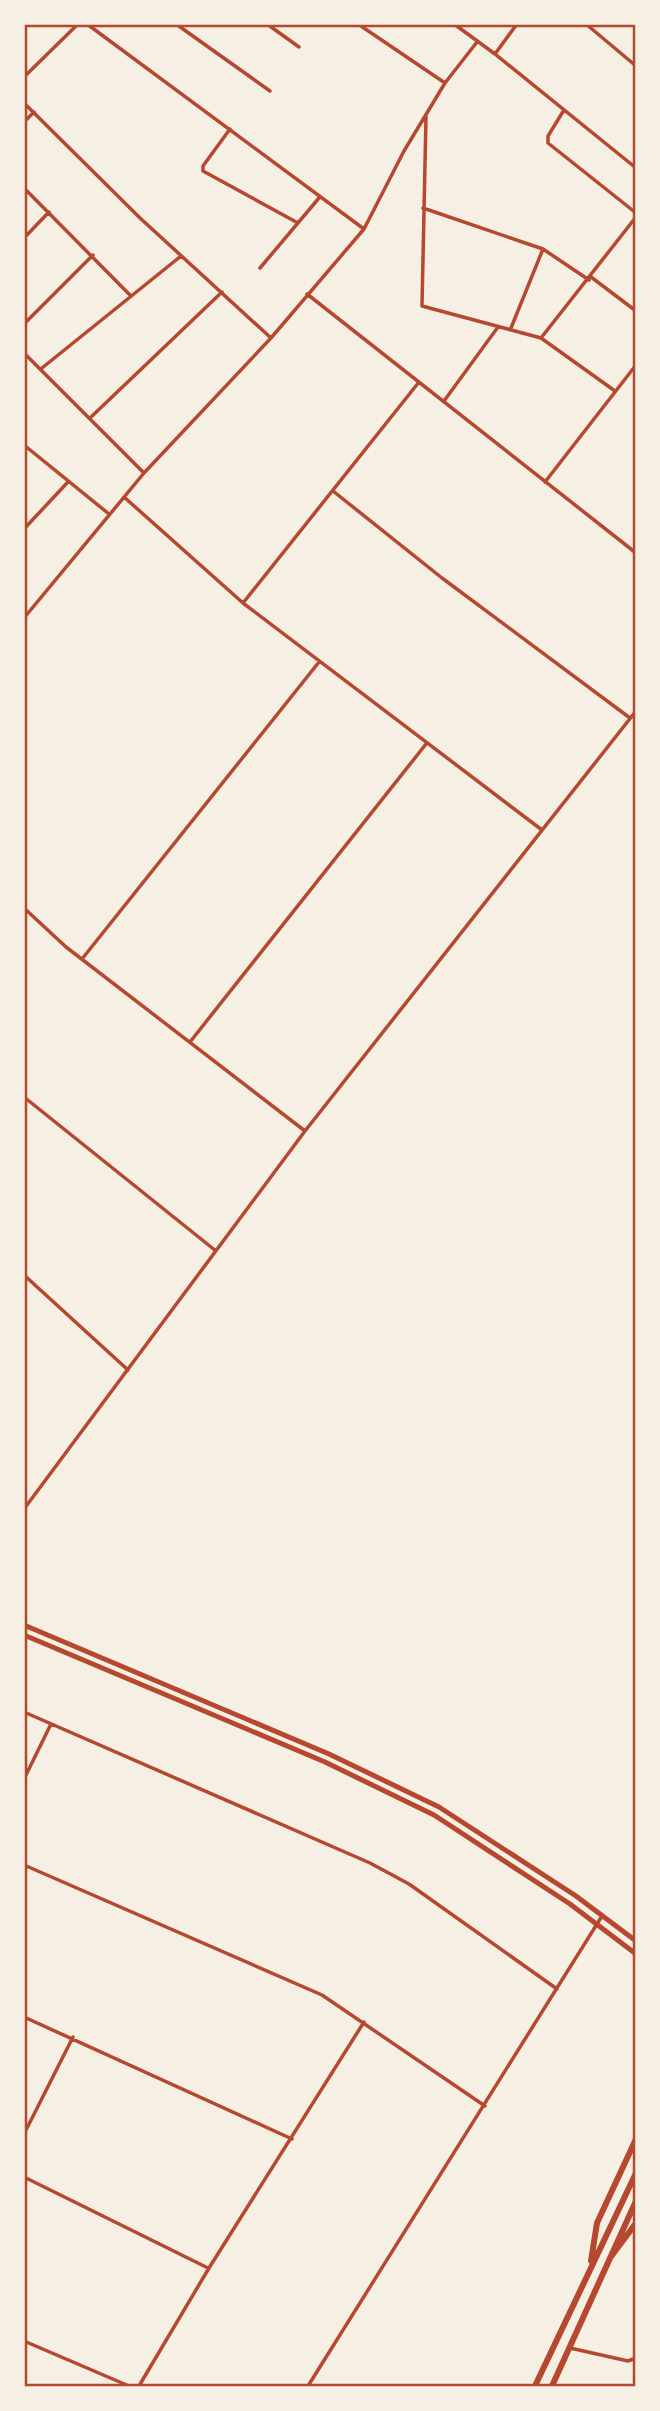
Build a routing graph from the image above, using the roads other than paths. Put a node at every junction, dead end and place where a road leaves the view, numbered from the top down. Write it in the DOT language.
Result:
graph roads {
  1 [pos="78,24"];
  2 [pos="87,24"];
  3 [pos="176,24"];
  4 [pos="267,24"];
  5 [pos="358,24"];
  6 [pos="454,24"];
  7 [pos="517,24"];
  8 [pos="586,24"];
  9 [pos="477,42"];
  10 [pos="299,47"];
  11 [pos="495,54"];
  12 [pos="635,66"];
  13 [pos="24,77"];
  14 [pos="445,83"];
  15 [pos="270,91"];
  16 [pos="24,103"];
  17 [pos="564,110"];
  18 [pos="34,112"];
  19 [pos="426,115"];
  20 [pos="24,122"];
  21 [pos="230,128"];
  22 [pos="635,168"];
  23 [pos="24,188"];
  24 [pos="318,198"];
  25 [pos="423,208"];
  26 [pos="49,212"];
  27 [pos="635,215"];
  28 [pos="298,223"];
  29 [pos="364,229"];
  30 [pos="24,238"];
  31 [pos="543,249"];
  32 [pos="93,255"];
  33 [pos="181,256"];
  34 [pos="260,268"];
  35 [pos="590,279"];
  36 [pos="222,292"];
  37 [pos="307,294"];
  38 [pos="130,295"];
  39 [pos="635,311"];
  40 [pos="24,324"];
  41 [pos="498,327"];
  42 [pos="511,329"];
  43 [pos="271,338"];
  44 [pos="541,338"];
  45 [pos="24,353"];
  46 [pos="635,365"];
  47 [pos="42,368"];
  48 [pos="419,382"];
  49 [pos="615,391"];
  50 [pos="444,401"];
  51 [pos="90,418"];
  52 [pos="24,445"];
  53 [pos="144,473"];
  54 [pos="545,482"];
  55 [pos="67,483"];
  56 [pos="333,491"];
  57 [pos="124,497"];
  58 [pos="109,514"];
  59 [pos="24,529"];
  60 [pos="635,553"];
  61 [pos="243,603"];
  62 [pos="24,618"];
  63 [pos="319,662"];
  64 [pos="635,711"];
  65 [pos="630,719"];
  66 [pos="426,744"];
  67 [pos="542,830"];
  68 [pos="24,908"];
  69 [pos="82,959"];
  70 [pos="190,1042"];
  71 [pos="24,1097"];
  72 [pos="305,1131"];
  73 [pos="216,1251"];
  74 [pos="24,1275"];
  75 [pos="128,1370"];
  76 [pos="24,1509"];
  77 [pos="24,1625"];
  78 [pos="24,1635"];
  79 [pos="136,1672"];
  80 [pos="133,1682"];
  81 [pos="24,1712"];
  82 [pos="51,1724"];
  83 [pos="24,1779"];
  84 [pos="24,1865"];
  85 [pos="602,1916"];
  86 [pos="597,1924"];
  87 [pos="635,1941"];
  88 [pos="635,1954"];
  89 [pos="557,1989"];
  90 [pos="24,2017"];
  91 [pos="364,2022"];
  92 [pos="73,2037"];
  93 [pos="485,2106"];
  94 [pos="24,2134"];
  95 [pos="292,2139"];
  96 [pos="635,2139"];
  97 [pos="635,2173"];
  98 [pos="24,2178"];
  99 [pos="635,2201"];
  100 [pos="635,2223"];
  101 [pos="604,2264"];
  102 [pos="591,2265"];
  103 [pos="209,2268"];
  104 [pos="24,2341"];
  105 [pos="570,2348"];
  106 [pos="635,2358"];
  107 [pos="129,2386"];
  108 [pos="139,2386"];
  109 [pos="308,2386"];
  110 [pos="535,2386"];
  111 [pos="552,2386"];
  1 -- 13 [label="street"];
  2 -- 21 [label="street"];
  3 -- 15 [label="street"];
  4 -- 10 [label="street"];
  5 -- 14 [label="street"];
  6 -- 9 [label="street"];
  7 -- 11 [label="street"];
  8 -- 12 [label="street"];
  9 -- 11 [label="street"];
  9 -- 14 [label="street"];
  11 -- 17 [label="street"];
  14 -- 19 [label="street"];
  16 -- 18 [label="street"];
  17 -- 22 [label="street"];
  17 -- 27 [label="street"];
  18 -- 20 [label="street"];
  18 -- 33 [label="street"];
  19 -- 25 [label="street"];
  19 -- 29 [label="street"];
  21 -- 24 [label="street"];
  21 -- 28 [label="street"];
  23 -- 26 [label="street"];
  24 -- 28 [label="street"];
  24 -- 29 [label="street"];
  25 -- 31 [label="street"];
  25 -- 41 [label="street"];
  26 -- 30 [label="street"];
  26 -- 32 [label="street"];
  27 -- 35 [label="street"];
  28 -- 34 [label="street"];
  29 -- 37 [label="street"];
  31 -- 35 [label="street"];
  31 -- 42 [label="street"];
  32 -- 38 [label="street"];
  32 -- 40 [label="street"];
  33 -- 36 [label="street"];
  33 -- 38 [label="street"];
  35 -- 39 [label="street"];
  35 -- 44 [label="street"];
  36 -- 43 [label="street"];
  36 -- 51 [label="street"];
  37 -- 43 [label="street"];
  37 -- 48 [label="street"];
  38 -- 47 [label="street"];
  41 -- 42 [label="street"];
  41 -- 50 [label="street"];
  42 -- 44 [label="street"];
  43 -- 53 [label="street"];
  44 -- 49 [label="street"];
  45 -- 47 [label="street"];
  46 -- 49 [label="street"];
  47 -- 51 [label="street"];
  48 -- 50 [label="street"];
  48 -- 56 [label="street"];
  49 -- 54 [label="street"];
  50 -- 54 [label="street"];
  51 -- 53 [label="street"];
  52 -- 55 [label="street"];
  53 -- 57 [label="street"];
  54 -- 60 [label="street"];
  55 -- 58 [label="street"];
  55 -- 59 [label="street"];
  56 -- 61 [label="street"];
  56 -- 65 [label="street"];
  57 -- 58 [label="street"];
  57 -- 61 [label="street"];
  58 -- 62 [label="street"];
  61 -- 63 [label="street"];
  63 -- 66 [label="street"];
  63 -- 69 [label="street"];
  64 -- 65 [label="street"];
  65 -- 67 [label="street"];
  66 -- 67 [label="street"];
  66 -- 70 [label="street"];
  67 -- 72 [label="street"];
  68 -- 69 [label="street"];
  69 -- 70 [label="street"];
  70 -- 72 [label="street"];
  71 -- 73 [label="street"];
  72 -- 73 [label="street"];
  73 -- 75 [label="street"];
  74 -- 75 [label="street"];
  75 -- 76 [label="street"];
  77 -- 79 [label="main road"];
  78 -- 80 [label="main road"];
  79 -- 80 [label="main road"];
  79 -- 85 [label="main road"];
  80 -- 86 [label="main road"];
  81 -- 82 [label="street"];
  82 -- 83 [label="street"];
  82 -- 89 [label="street"];
  84 -- 91 [label="street"];
  85 -- 86 [label="street"];
  85 -- 87 [label="main road"];
  86 -- 88 [label="main road"];
  86 -- 89 [label="street"];
  89 -- 93 [label="street"];
  90 -- 92 [label="street"];
  91 -- 93 [label="street"];
  91 -- 95 [label="street"];
  92 -- 94 [label="street"];
  92 -- 95 [label="street"];
  93 -- 109 [label="street"];
  95 -- 103 [label="street"];
  96 -- 102 [label="main road"];
  97 -- 102 [label="main road"];
  98 -- 103 [label="street"];
  99 -- 101 [label="main road"];
  100 -- 101 [label="main road"];
  101 -- 105 [label="main road"];
  102 -- 110 [label="main road"];
  103 -- 108 [label="street"];
  104 -- 107 [label="street"];
  105 -- 106 [label="street"];
  105 -- 111 [label="main road"];
}
